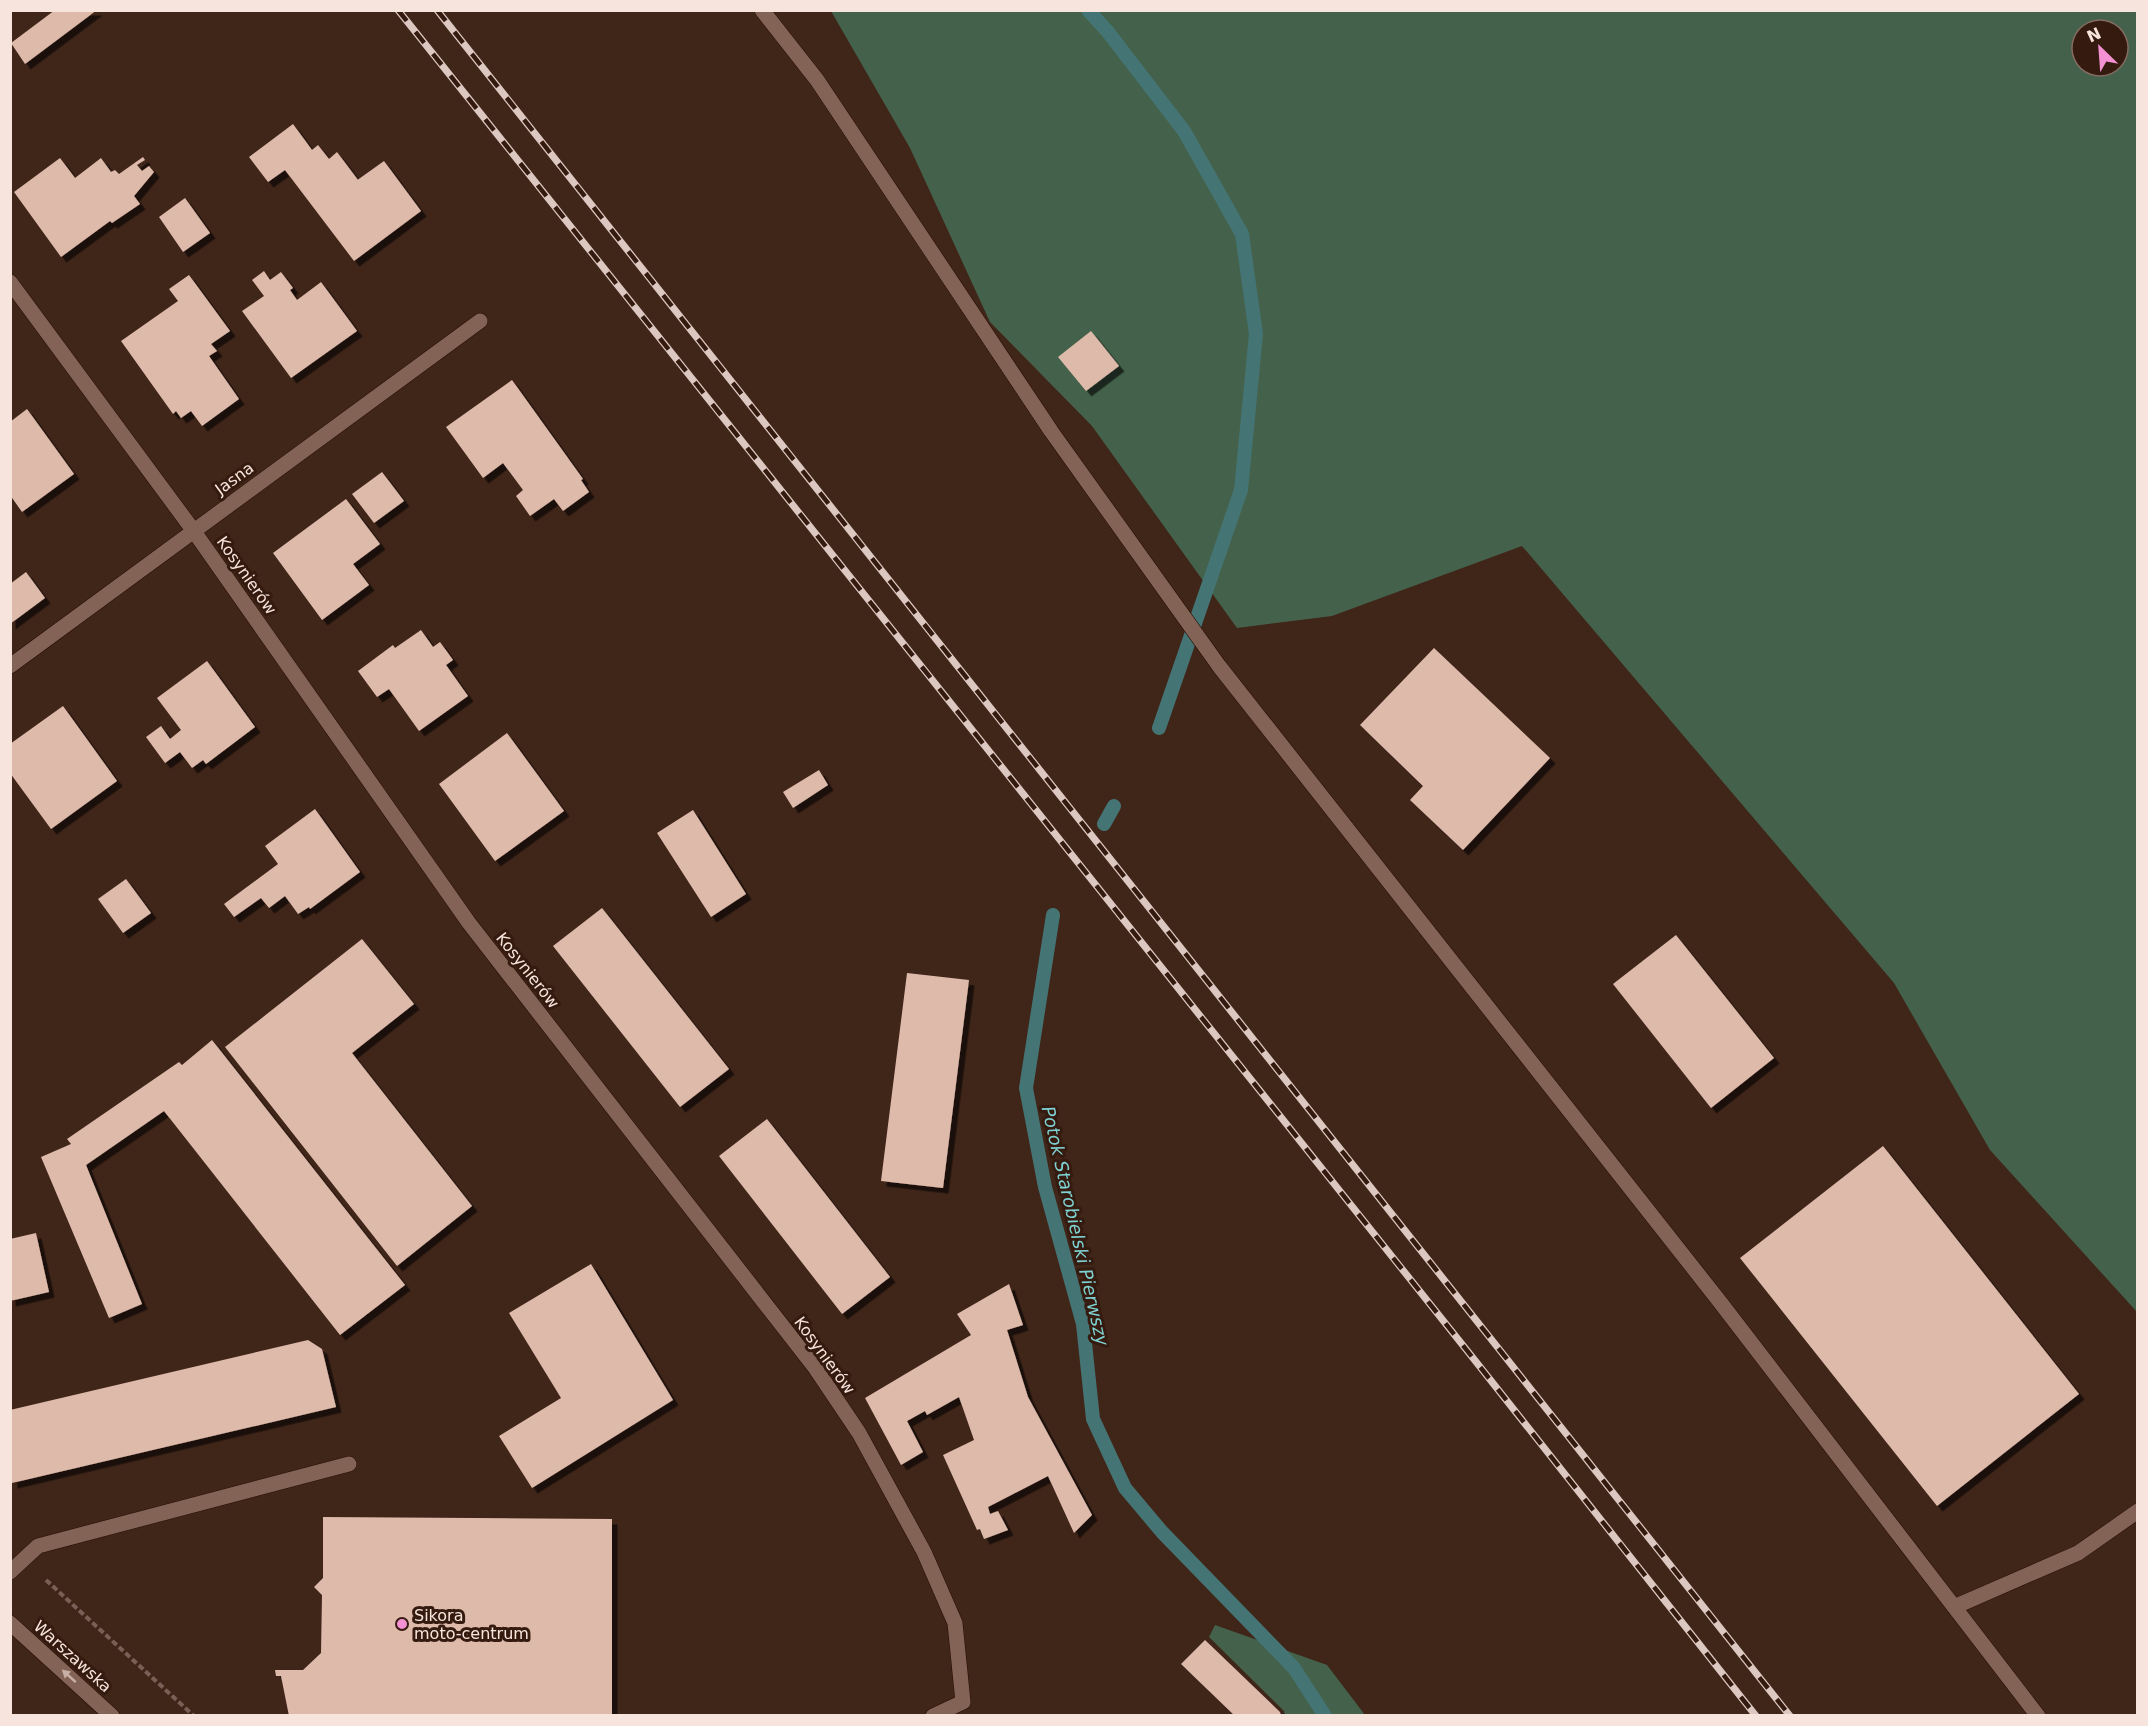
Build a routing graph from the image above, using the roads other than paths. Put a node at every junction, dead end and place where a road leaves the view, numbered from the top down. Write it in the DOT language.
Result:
graph roads {
  1 [pos="762,10"];
  2 [pos="10,282"];
  3 [pos="480,321"];
  4 [pos="193,530"];
  5 [pos="10,666"];
  6 [pos="349,1464"];
  7 [pos="2138,1511"];
  8 [pos="10,1572"];
  9 [pos="1954,1607"];
  10 [pos="10,1623"];
  11 [pos="112,1716"];
  12 [pos="933,1716"];
  13 [pos="2038,1716"];
  1 -- 9 [label="street"];
  2 -- 4 [label="street, Kosynierów"];
  3 -- 4 [label="street, Jasna"];
  4 -- 5 [label="street, Jasna"];
  4 -- 12 [label="street, Kosynierów"];
  6 -- 8 [label="street"];
  7 -- 9 [label="street"];
  9 -- 13 [label="street"];
  11 -- 10 [label="street, Warszawska, one-way"];
}
